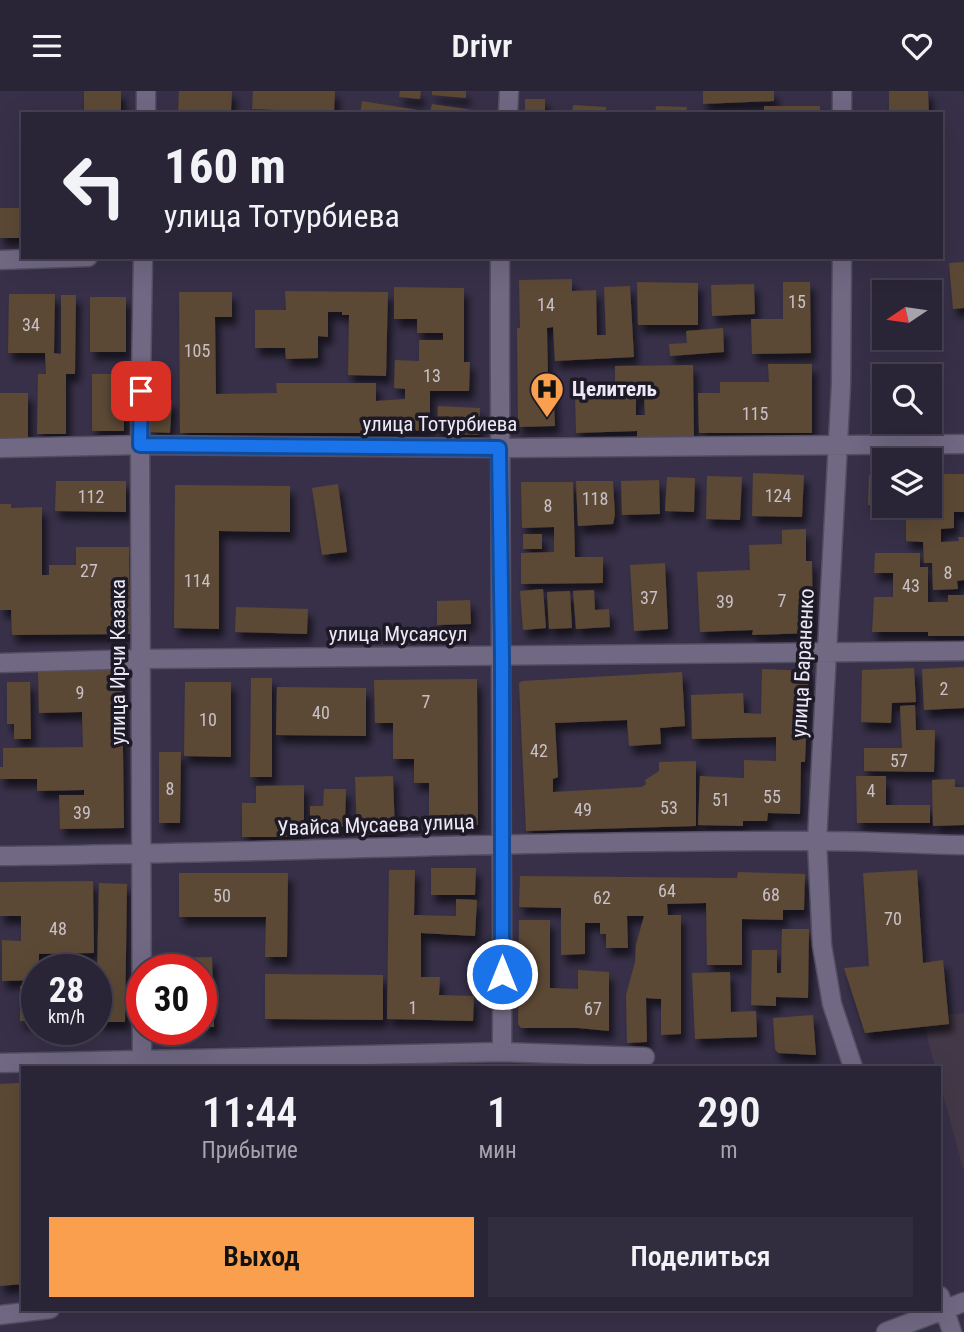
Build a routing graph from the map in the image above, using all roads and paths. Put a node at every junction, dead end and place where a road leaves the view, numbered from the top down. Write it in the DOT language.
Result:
graph roads {
  1 [pos="146,91"];
  2 [pos="509,91"];
  3 [pos="842,91"];
  4 [pos="146,112"];
  5 [pos="508,112"];
  6 [pos="842,112"];
  7 [pos="29,259"];
  8 [pos="143,259"];
  9 [pos="500,259"];
  10 [pos="842,259"];
  11 [pos="0,260"];
  12 [pos="838,444"];
  13 [pos="964,444"];
  14 [pos="140,445"];
  15 [pos="0,448"];
  16 [pos="499,448"];
  17 [pos="964,651"];
  18 [pos="827,653"];
  19 [pos="502,656"];
  20 [pos="141,659"];
  21 [pos="0,663"];
  22 [pos="817,841"];
  23 [pos="503,844"];
  24 [pos="964,845"];
  25 [pos="141,855"];
  26 [pos="0,856"];
  27 [pos="502,1052"];
  28 [pos="645,1056"];
  29 [pos="0,1063"];
  30 [pos="142,1064"];
  31 [pos="853,1066"];
  32 [pos="942,1302"];
  33 [pos="964,1302"];
  34 [pos="33,1311"];
  35 [pos="925,1311"];
  36 [pos="0,1315"];
  37 [pos="886,1332"];
  38 [pos="952,1332"];
  1 -- 4 [label="street"];
  2 -- 5 [label="street"];
  3 -- 6 [label="street"];
  7 -- 11 [label="street"];
  8 -- 14 [label="street, улица Ирчи Казака"];
  9 -- 16 [label="street"];
  10 -- 12 [label="street, улица Бараненко"];
  12 -- 13 [label="street, улица Тотурбиева"];
  12 -- 16 [label="street, улица Тотурбиева"];
  12 -- 18 [label="street, улица Бараненко"];
  14 -- 15 [label="street, улица Тотурбиева"];
  14 -- 16 [label="street, улица Тотурбиева"];
  14 -- 20 [label="street, улица Ирчи Казака"];
  16 -- 19 [label="street"];
  17 -- 18 [label="street, улица Мусаясул"];
  18 -- 19 [label="street, улица Мусаясул"];
  18 -- 22 [label="street, улица Бараненко"];
  19 -- 20 [label="street, улица Мусаясул"];
  19 -- 23 [label="street"];
  20 -- 21 [label="street, улица Мусаясул"];
  20 -- 25 [label="street, улица Ирчи Казака"];
  22 -- 23 [label="street, Увайса Мусаева улица"];
  22 -- 24 [label="street, Увайса Мусаева улица"];
  22 -- 31 [label="street, улица Бараненко"];
  23 -- 25 [label="street, Увайса Мусаева улица"];
  23 -- 27 [label="street"];
  25 -- 26 [label="street, Увайса Мусаева улица"];
  25 -- 30 [label="street, улица Ирчи Казака"];
  27 -- 28 [label="street"];
  27 -- 30 [label="street"];
  29 -- 30 [label="street"];
  32 -- 33 [label="street"];
  32 -- 38 [label="street"];
  34 -- 36 [label="street"];
  35 -- 37 [label="street"];
}
